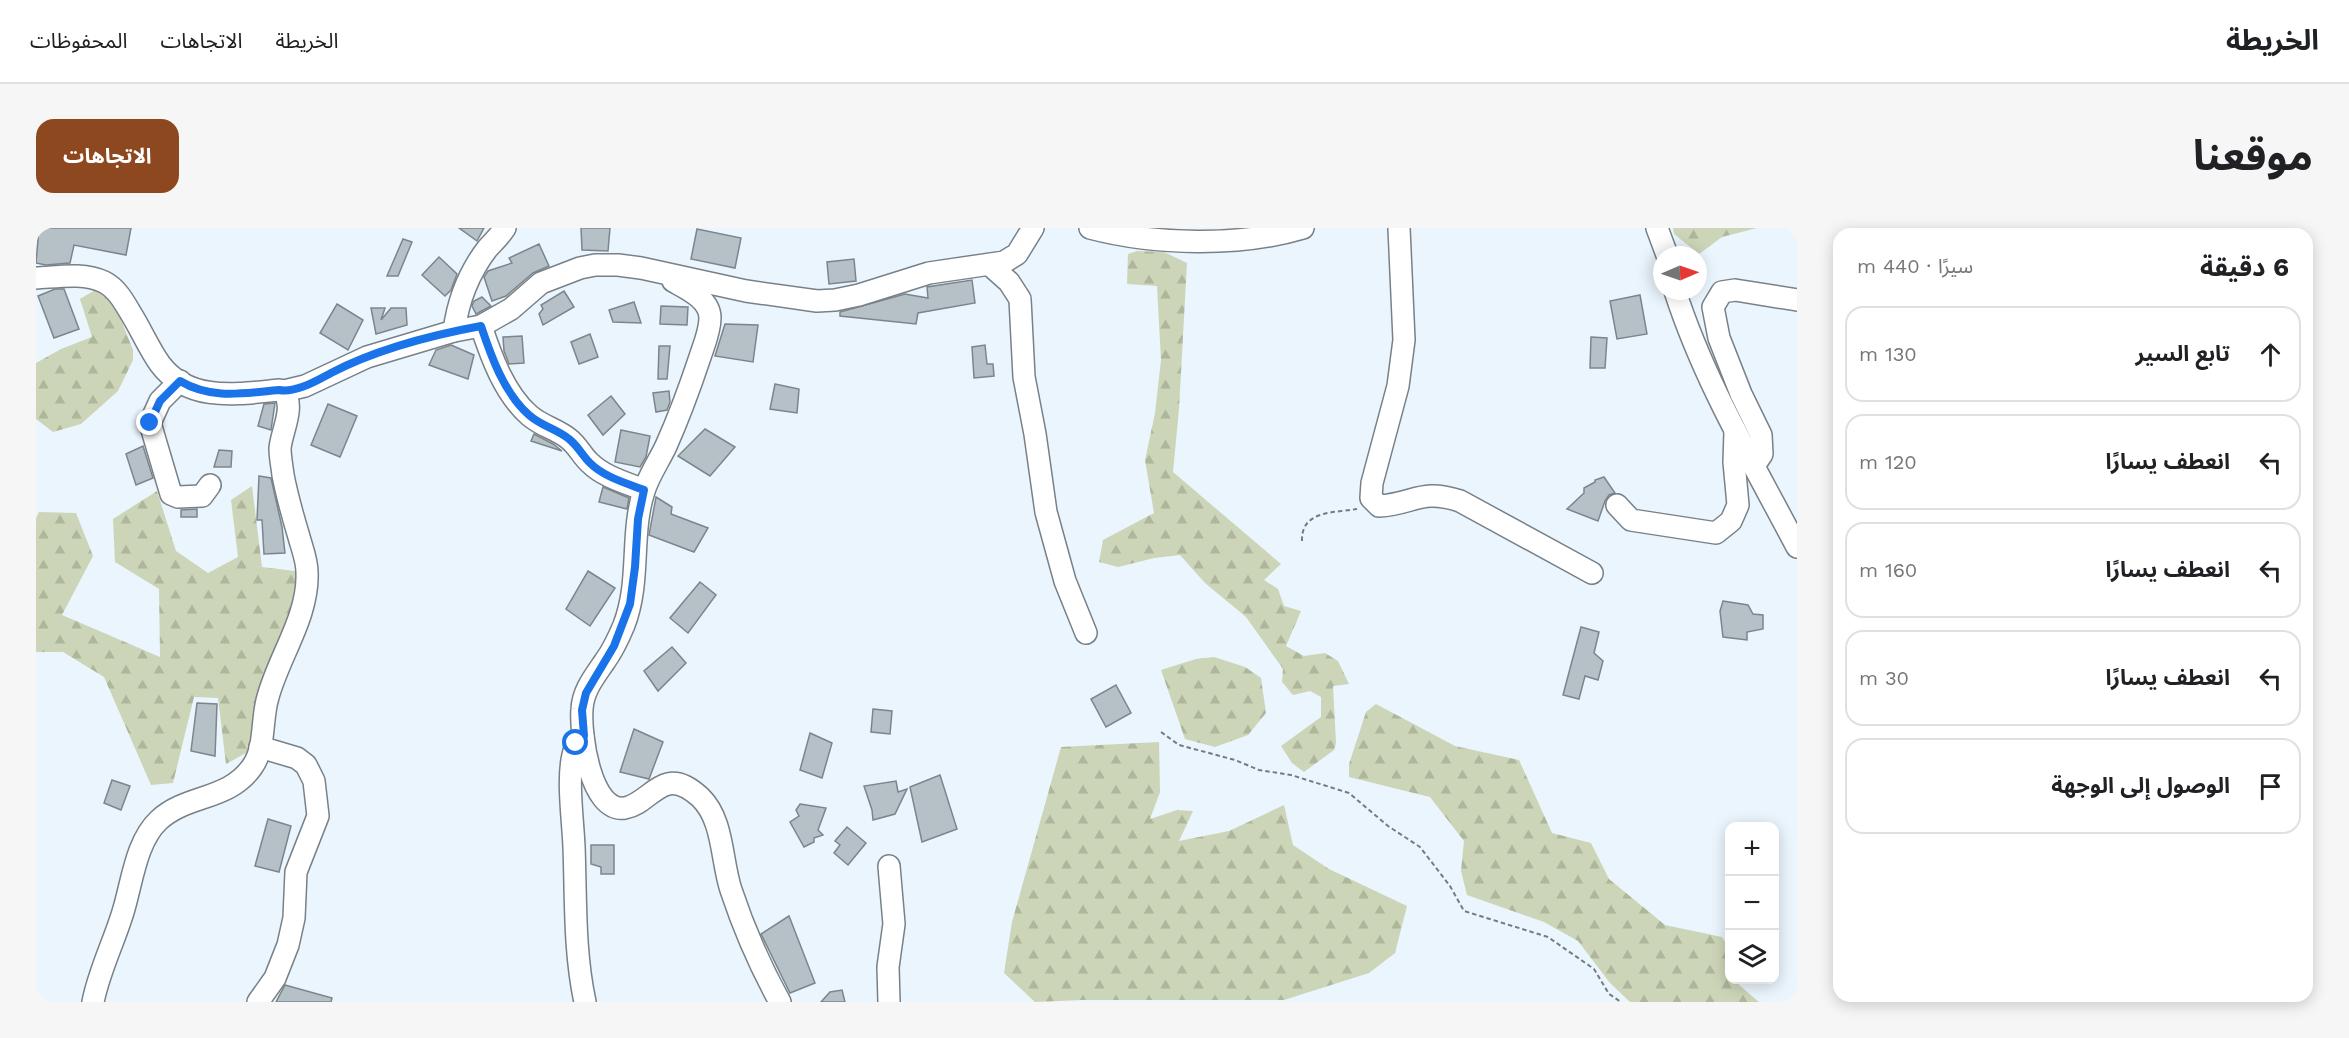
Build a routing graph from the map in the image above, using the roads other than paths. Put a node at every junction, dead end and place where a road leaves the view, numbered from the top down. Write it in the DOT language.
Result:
graph roads {
  1 [pos="506,228"];
  2 [pos="1033,228"];
  3 [pos="1090,228"];
  4 [pos="1303,228"];
  5 [pos="1399,228"];
  6 [pos="1657,228"];
  7 [pos="1664,246"];
  8 [pos="990,265"];
  9 [pos="663,274"];
  10 [pos="36,278"];
  11 [pos="1678,300"];
  12 [pos="1797,300"];
  13 [pos="481,326"];
  14 [pos="454,331"];
  15 [pos="180,381"];
  16 [pos="284,391"];
  17 [pos="1735,431"];
  18 [pos="1754,466"];
  19 [pos="210,485"];
  20 [pos="644,490"];
  21 [pos="1617,505"];
  22 [pos="1797,547"];
  23 [pos="1592,573"];
  24 [pos="1086,633"];
  25 [pos="584,736"];
  26 [pos="261,747"];
  27 [pos="889,866"];
  28 [pos="93,1002"];
  29 [pos="258,1002"];
  30 [pos="585,1002"];
  31 [pos="780,1002"];
  32 [pos="889,1002"];
  1 -- 14 [label="street"];
  2 -- 8 [label="street"];
  3 -- 4 [label="street"];
  5 -- 23 [label="street"];
  6 -- 7 [label="street"];
  8 -- 9 [label="street"];
  8 -- 24 [label="street"];
  9 -- 13 [label="street"];
  9 -- 20 [label="street"];
  10 -- 15 [label="street"];
  11 -- 17 [label="street"];
  12 -- 18 [label="street"];
  13 -- 14 [label="street"];
  13 -- 20 [label="street"];
  14 -- 16 [label="street"];
  15 -- 16 [label="street"];
  15 -- 19 [label="street"];
  16 -- 26 [label="street"];
  17 -- 18 [label="street"];
  17 -- 21 [label="street"];
  18 -- 22 [label="street"];
  20 -- 25 [label="street"];
  25 -- 30 [label="street"];
  25 -- 31 [label="street"];
  26 -- 28 [label="street"];
  26 -- 29 [label="street"];
  27 -- 32 [label="street"];
}
